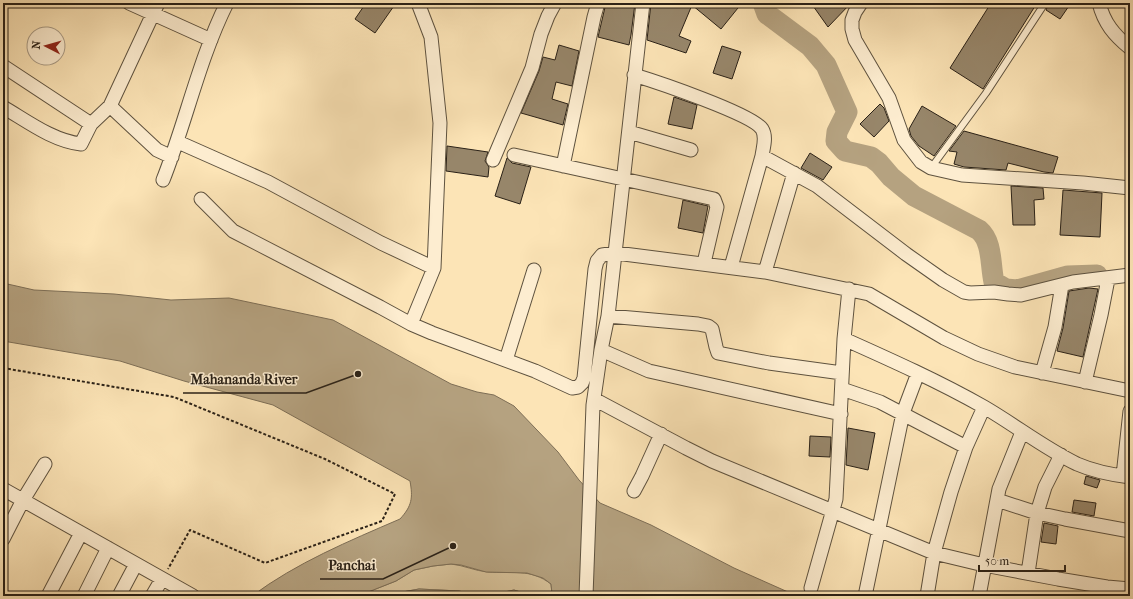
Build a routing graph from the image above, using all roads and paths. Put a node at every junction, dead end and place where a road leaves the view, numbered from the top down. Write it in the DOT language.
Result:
graph roads {
  1 [pos="129,3"];
  2 [pos="227,3"];
  3 [pos="418,3"];
  4 [pos="556,3"];
  5 [pos="598,3"];
  6 [pos="643,3"];
  7 [pos="861,3"];
  8 [pos="1045,3"];
  9 [pos="1100,3"];
  10 [pos="156,8"];
  11 [pos="211,40"];
  12 [pos="1130,48"];
  13 [pos="3,66"];
  14 [pos="634,74"];
  15 [pos="110,106"];
  16 [pos="3,107"];
  17 [pos="91,124"];
  18 [pos="629,132"];
  19 [pos="178,142"];
  20 [pos="691,150"];
  21 [pos="514,155"];
  22 [pos="762,156"];
  23 [pos="172,157"];
  24 [pos="493,160"];
  25 [pos="563,166"];
  26 [pos="931,168"];
  27 [pos="794,173"];
  28 [pos="163,180"];
  29 [pos="624,180"];
  30 [pos="1130,188"];
  31 [pos="201,198"];
  32 [pos="616,253"];
  33 [pos="704,263"];
  34 [pos="731,267"];
  35 [pos="434,268"];
  36 [pos="534,270"];
  37 [pos="765,272"];
  38 [pos="1130,275"];
  39 [pos="1108,279"];
  40 [pos="1062,285"];
  41 [pos="849,289"];
  42 [pos="608,316"];
  43 [pos="411,324"];
  44 [pos="844,339"];
  45 [pos="602,350"];
  46 [pos="506,360"];
  47 [pos="3,368"];
  48 [pos="918,372"];
  49 [pos="842,373"];
  50 [pos="1042,373"];
  51 [pos="1085,382"];
  52 [pos="842,389"];
  53 [pos="1130,391"];
  54 [pos="594,404"];
  55 [pos="984,407"];
  56 [pos="1130,411"];
  57 [pos="903,413"];
  58 [pos="841,414"];
  59 [pos="1022,432"];
  60 [pos="661,434"];
  61 [pos="966,447"];
  62 [pos="1061,455"];
  63 [pos="45,464"];
  64 [pos="1126,477"];
  65 [pos="3,489"];
  66 [pos="634,491"];
  67 [pos="23,500"];
  68 [pos="997,500"];
  69 [pos="834,511"];
  70 [pos="1037,513"];
  71 [pos="878,530"];
  72 [pos="1130,531"];
  73 [pos="81,533"];
  74 [pos="3,539"];
  75 [pos="108,548"];
  76 [pos="934,553"];
  77 [pos="136,564"];
  78 [pos="984,565"];
  79 [pos="1028,573"];
  80 [pos="162,579"];
  81 [pos="811,588"];
  82 [pos="1130,589"];
  83 [pos="48,596"];
  84 [pos="84,596"];
  85 [pos="119,596"];
  86 [pos="152,596"];
  87 [pos="193,596"];
  88 [pos="586,596"];
  89 [pos="865,596"];
  90 [pos="926,596"];
  91 [pos="979,596"];
  1 -- 10 [label="street"];
  2 -- 11 [label="street"];
  3 -- 35 [label="street"];
  4 -- 24 [label="street"];
  5 -- 25 [label="street"];
  6 -- 14 [label="street"];
  7 -- 26 [label="street"];
  8 -- 26 [label="lane"];
  9 -- 12 [label="street"];
  10 -- 11 [label="street"];
  10 -- 15 [label="street"];
  11 -- 19 [label="street"];
  13 -- 17 [label="street"];
  14 -- 18 [label="street"];
  14 -- 22 [label="street"];
  15 -- 17 [label="street"];
  15 -- 23 [label="street"];
  16 -- 17 [label="street"];
  18 -- 20 [label="street"];
  18 -- 29 [label="street"];
  19 -- 23 [label="street"];
  19 -- 35 [label="street"];
  21 -- 25 [label="street"];
  22 -- 27 [label="street"];
  22 -- 34 [label="street"];
  23 -- 28 [label="street"];
  25 -- 29 [label="street"];
  26 -- 30 [label="street"];
  27 -- 37 [label="street"];
  27 -- 40 [label="street"];
  29 -- 32 [label="street"];
  29 -- 33 [label="street"];
  31 -- 43 [label="street"];
  32 -- 33 [label="street"];
  32 -- 42 [label="street"];
  32 -- 46 [label="street"];
  33 -- 34 [label="street"];
  34 -- 37 [label="street"];
  35 -- 43 [label="street"];
  36 -- 46 [label="street"];
  37 -- 41 [label="street"];
  38 -- 39 [label="street"];
  39 -- 40 [label="street"];
  39 -- 51 [label="street"];
  40 -- 50 [label="street"];
  41 -- 44 [label="street"];
  41 -- 50 [label="street"];
  42 -- 45 [label="street"];
  42 -- 49 [label="street"];
  43 -- 46 [label="street"];
  44 -- 48 [label="street"];
  44 -- 49 [label="street"];
  45 -- 54 [label="street"];
  45 -- 58 [label="street"];
  47 -- 80 [label="path"];
  48 -- 55 [label="street"];
  48 -- 57 [label="street"];
  49 -- 52 [label="street"];
  50 -- 51 [label="street"];
  51 -- 53 [label="street"];
  52 -- 57 [label="street"];
  52 -- 58 [label="street"];
  54 -- 60 [label="street"];
  54 -- 88 [label="street"];
  55 -- 59 [label="street"];
  55 -- 61 [label="street"];
  56 -- 64 [label="street"];
  57 -- 61 [label="street"];
  57 -- 71 [label="street"];
  58 -- 69 [label="street"];
  59 -- 62 [label="street"];
  59 -- 68 [label="street"];
  60 -- 66 [label="street"];
  60 -- 69 [label="street"];
  61 -- 76 [label="street"];
  62 -- 64 [label="street"];
  62 -- 70 [label="street"];
  63 -- 67 [label="street"];
  65 -- 67 [label="street"];
  67 -- 73 [label="street"];
  67 -- 74 [label="street"];
  68 -- 70 [label="street"];
  68 -- 78 [label="street"];
  69 -- 71 [label="street"];
  69 -- 81 [label="street"];
  70 -- 72 [label="street"];
  70 -- 79 [label="street"];
  71 -- 76 [label="street"];
  71 -- 89 [label="street"];
  73 -- 75 [label="street"];
  73 -- 83 [label="street"];
  75 -- 77 [label="street"];
  75 -- 84 [label="street"];
  76 -- 78 [label="street"];
  76 -- 90 [label="street"];
  77 -- 80 [label="street"];
  77 -- 85 [label="street"];
  78 -- 79 [label="street"];
  78 -- 91 [label="street"];
  79 -- 82 [label="street"];
  80 -- 86 [label="street"];
  80 -- 87 [label="street"];
}
